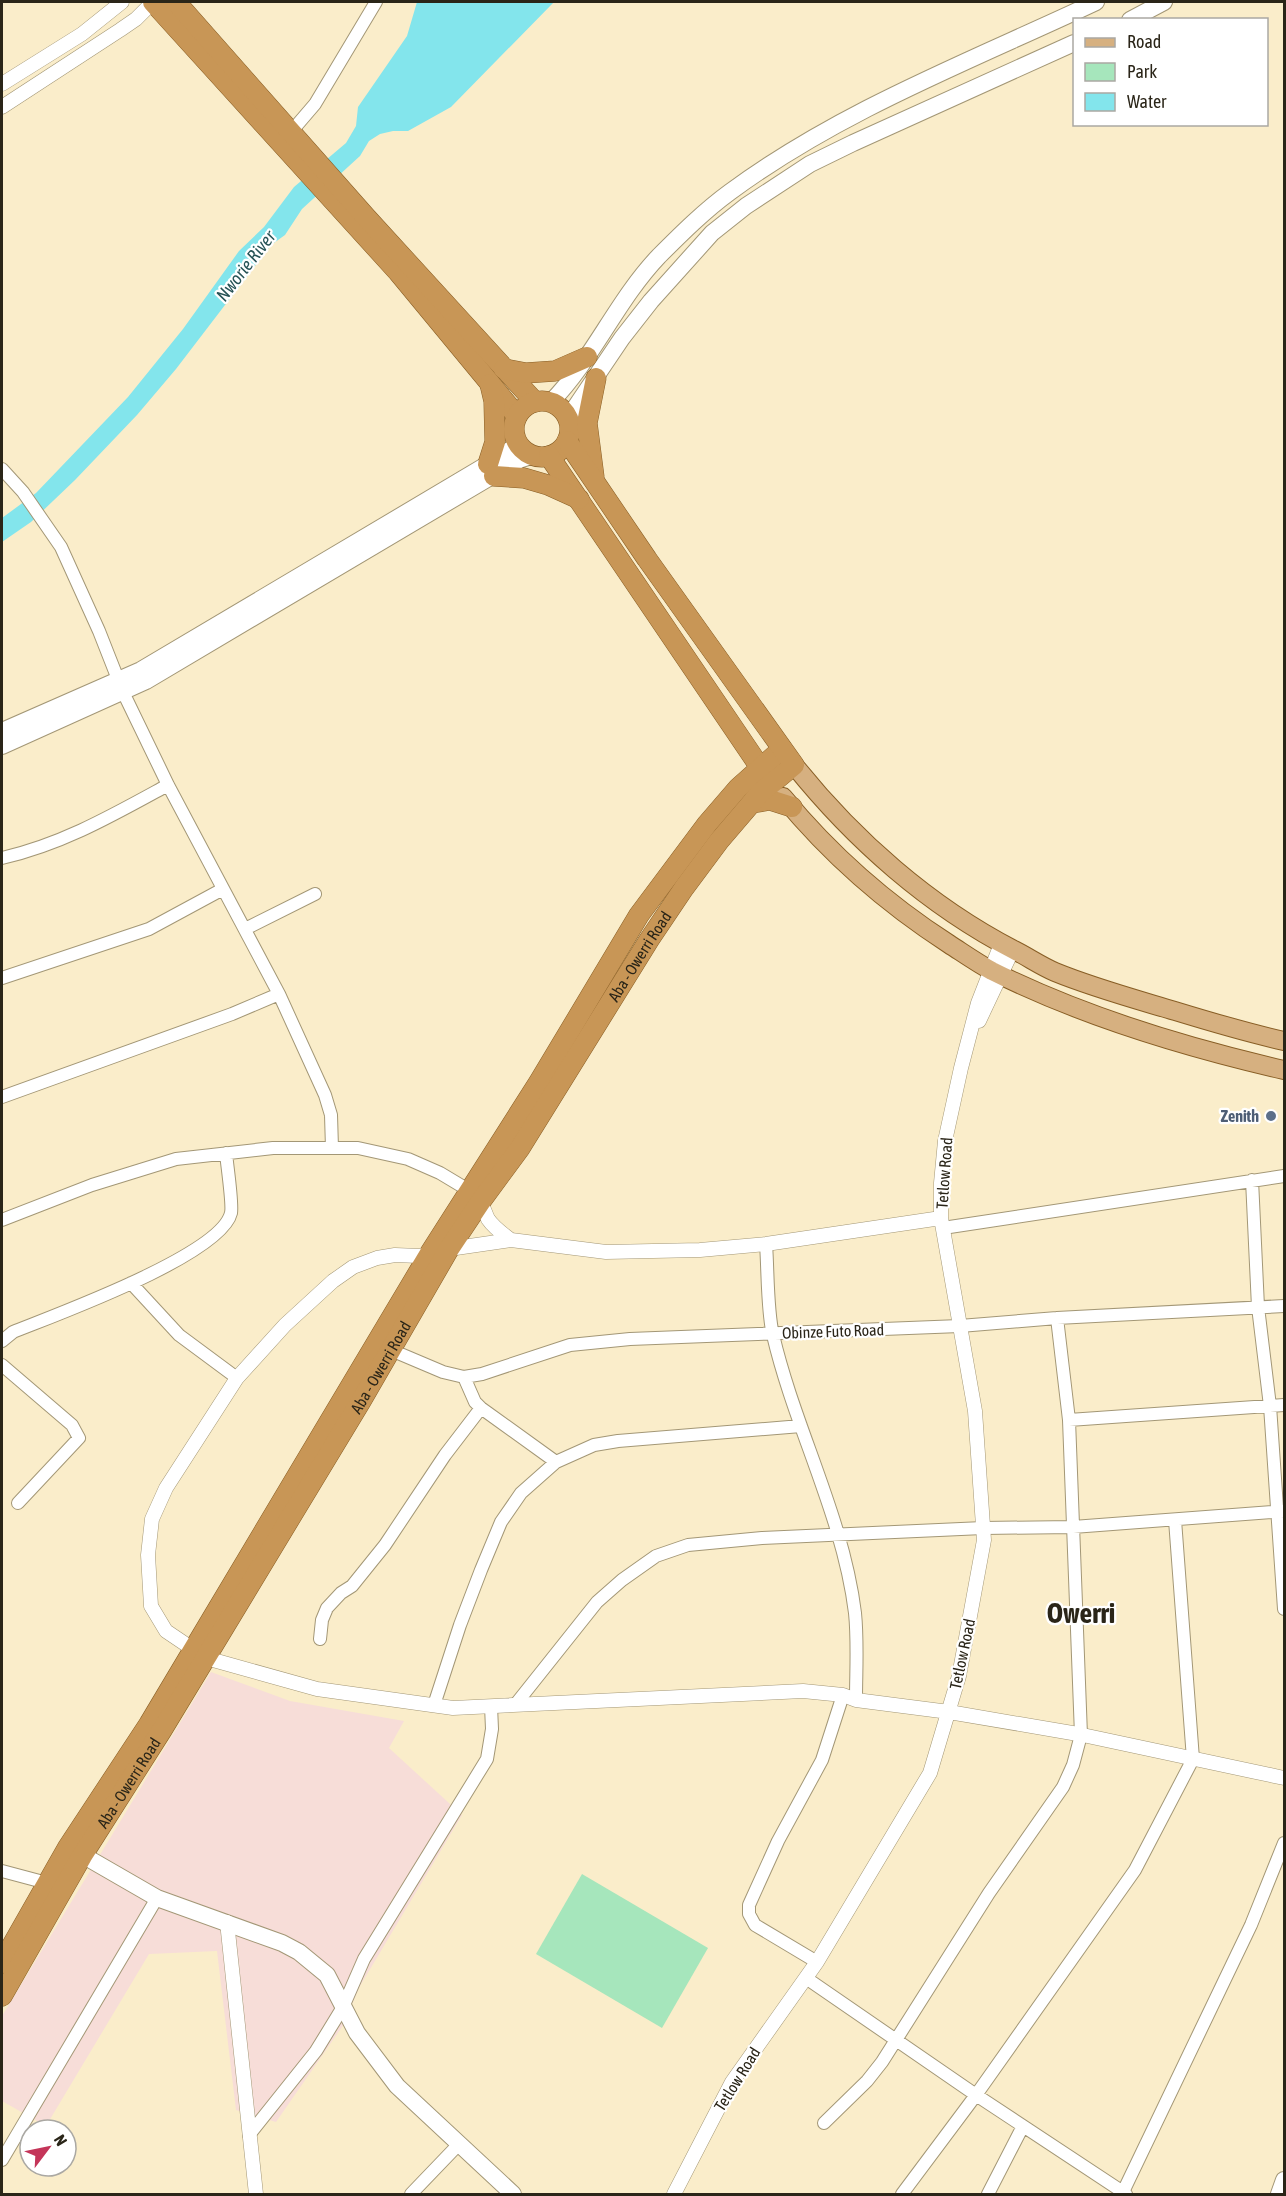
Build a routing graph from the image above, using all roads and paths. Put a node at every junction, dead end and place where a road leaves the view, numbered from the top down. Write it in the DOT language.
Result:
graph roads {
  1 [pos="122,2"];
  2 [pos="153,2"];
  3 [pos="176,2"];
  4 [pos="376,2"];
  5 [pos="1096,2"];
  6 [pos="1164,2"];
  7 [pos="1134,18"];
  8 [pos="1073,44"];
  9 [pos="2,84"];
  10 [pos="2,107"];
  11 [pos="292,141"];
  12 [pos="362,222"];
  13 [pos="587,357"];
  14 [pos="504,369"];
  15 [pos="596,378"];
  16 [pos="489,382"];
  17 [pos="543,402"];
  18 [pos="517,416"];
  19 [pos="568,418"];
  20 [pos="517,440"];
  21 [pos="567,441"];
  22 [pos="542,455"];
  23 [pos="2,469"];
  24 [pos="491,470"];
  25 [pos="594,480"];
  26 [pos="579,499"];
  27 [pos="647,559"];
  28 [pos="627,572"];
  29 [pos="121,686"];
  30 [pos="2,731"];
  31 [pos="744,745"];
  32 [pos="2,746"];
  33 [pos="782,749"];
  34 [pos="794,765"];
  35 [pos="766,776"];
  36 [pos="168,785"];
  37 [pos="738,788"];
  38 [pos="752,802"];
  39 [pos="792,807"];
  40 [pos="2,858"];
  41 [pos="223,889"];
  42 [pos="315,894"];
  43 [pos="245,929"];
  44 [pos="1007,947"];
  45 [pos="995,972"];
  46 [pos="2,978"];
  47 [pos="279,994"];
  48 [pos="1284,1041"];
  49 [pos="1284,1070"];
  50 [pos="2,1097"];
  51 [pos="332,1148"];
  52 [pos="226,1153"];
  53 [pos="1284,1176"];
  54 [pos="1252,1180"];
  55 [pos="476,1196"];
  56 [pos="2,1220"];
  57 [pos="942,1223"];
  58 [pos="511,1240"];
  59 [pos="766,1244"];
  60 [pos="440,1251"];
  61 [pos="131,1283"];
  62 [pos="1284,1306"];
  63 [pos="1258,1307"];
  64 [pos="1058,1318"];
  65 [pos="960,1326"];
  66 [pos="773,1333"];
  67 [pos="2,1338"];
  68 [pos="391,1350"];
  69 [pos="2,1365"];
  70 [pos="464,1377"];
  71 [pos="237,1378"];
  72 [pos="1284,1405"];
  73 [pos="1270,1406"];
  74 [pos="481,1408"];
  75 [pos="1069,1420"];
  76 [pos="801,1426"];
  77 [pos="556,1461"];
  78 [pos="18,1503"];
  79 [pos="1280,1511"];
  80 [pos="1175,1520"];
  81 [pos="1073,1527"];
  82 [pos="983,1528"];
  83 [pos="837,1535"];
  84 [pos="1284,1609"];
  85 [pos="320,1639"];
  86 [pos="200,1654"];
  87 [pos="850,1698"];
  88 [pos="434,1705"];
  89 [pos="491,1706"];
  90 [pos="515,1706"];
  91 [pos="949,1712"];
  92 [pos="1081,1735"];
  93 [pos="1193,1758"];
  94 [pos="1284,1778"];
  95 [pos="1284,1843"];
  96 [pos="75,1852"];
  97 [pos="2,1871"];
  98 [pos="47,1883"];
  99 [pos="157,1898"];
  100 [pos="227,1922"];
  101 [pos="817,1962"];
  102 [pos="2,1963"];
  103 [pos="806,1978"];
  104 [pos="2,1996"];
  105 [pos="343,2007"];
  106 [pos="896,2040"];
  107 [pos="976,2095"];
  108 [pos="824,2123"];
  109 [pos="1023,2126"];
  110 [pos="249,2135"];
  111 [pos="459,2144"];
  112 [pos="2,2160"];
  113 [pos="1284,2180"];
  114 [pos="256,2194"];
  115 [pos="411,2194"];
  116 [pos="513,2194"];
  117 [pos="674,2194"];
  118 [pos="902,2194"];
  119 [pos="988,2194"];
  120 [pos="1124,2194"];
  121 [pos="1279,2194"];
  1 -- 9 [label="street"];
  2 -- 10 [label="street"];
  2 -- 11 [label="highway"];
  3 -- 11 [label="highway"];
  4 -- 11 [label="street"];
  5 -- 13 [label="main road"];
  6 -- 7 [label="main road"];
  8 -- 15 [label="main road"];
  11 -- 12 [label="highway"];
  12 -- 14 [label="highway"];
  12 -- 16 [label="highway"];
  13 -- 14 [label="highway"];
  13 -- 17 [label="main road"];
  14 -- 17 [label="highway"];
  15 -- 19 [label="main road"];
  15 -- 25 [label="highway"];
  16 -- 18 [label="highway"];
  16 -- 24 [label="highway"];
  17 -- 18 [label="highway"];
  17 -- 19 [label="highway"];
  18 -- 20 [label="highway"];
  19 -- 21 [label="highway"];
  20 -- 22 [label="highway"];
  20 -- 24 [label="main road"];
  21 -- 22 [label="highway"];
  21 -- 25 [label="highway"];
  22 -- 24 [label="main road"];
  22 -- 26 [label="highway"];
  23 -- 29 [label="street"];
  24 -- 26 [label="highway"];
  24 -- 29 [label="main road"];
  25 -- 27 [label="highway"];
  26 -- 28 [label="highway"];
  27 -- 28 [label="highway"];
  27 -- 33 [label="highway"];
  28 -- 31 [label="highway"];
  29 -- 30 [label="main road"];
  29 -- 32 [label="main road"];
  29 -- 36 [label="street"];
  31 -- 35 [label="highway"];
  31 -- 37 [label="highway"];
  33 -- 34 [label="highway"];
  33 -- 35 [label="highway, Aba - Owerri Road"];
  34 -- 35 [label="highway, Aba - Owerri Road"];
  34 -- 44 [label="main road"];
  35 -- 37 [label="highway, Aba - Owerri Road"];
  35 -- 38 [label="highway, Aba - Owerri Road"];
  35 -- 39 [label="main road"];
  36 -- 40 [label="street"];
  36 -- 41 [label="street"];
  37 -- 55 [label="highway, Aba - Owerri Road"];
  38 -- 39 [label="highway"];
  38 -- 55 [label="highway, Aba - Owerri Road"];
  39 -- 45 [label="main road"];
  41 -- 43 [label="street"];
  41 -- 46 [label="street"];
  42 -- 43 [label="street"];
  43 -- 47 [label="street"];
  44 -- 45 [label="street, Tetlow Road"];
  44 -- 48 [label="main road"];
  45 -- 49 [label="main road"];
  45 -- 57 [label="street, Tetlow Road"];
  47 -- 50 [label="street"];
  47 -- 51 [label="street"];
  51 -- 52 [label="street"];
  51 -- 55 [label="street"];
  52 -- 56 [label="street"];
  52 -- 61 [label="street"];
  53 -- 54 [label="street"];
  54 -- 57 [label="street"];
  54 -- 63 [label="street"];
  55 -- 58 [label="street"];
  55 -- 60 [label="highway, Aba - Owerri Road"];
  57 -- 59 [label="street"];
  57 -- 65 [label="street, Tetlow Road"];
  58 -- 59 [label="street"];
  58 -- 60 [label="street"];
  59 -- 66 [label="street"];
  60 -- 68 [label="highway, Aba - Owerri Road"];
  60 -- 71 [label="street"];
  60 -- 86 [label="highway, Aba - Owerri Road"];
  61 -- 67 [label="street"];
  61 -- 71 [label="street"];
  62 -- 63 [label="street, Obinze Futo Road"];
  63 -- 64 [label="street, Obinze Futo Road"];
  63 -- 73 [label="street"];
  64 -- 65 [label="street, Obinze Futo Road"];
  64 -- 75 [label="street"];
  65 -- 66 [label="street, Obinze Futo Road"];
  65 -- 82 [label="street, Tetlow Road"];
  66 -- 70 [label="street, Obinze Futo Road"];
  66 -- 76 [label="street"];
  68 -- 70 [label="street, Obinze Futo Road"];
  68 -- 86 [label="highway, Aba - Owerri Road"];
  69 -- 78 [label="street"];
  70 -- 74 [label="street"];
  71 -- 86 [label="street"];
  72 -- 73 [label="street"];
  73 -- 75 [label="street"];
  73 -- 79 [label="street"];
  74 -- 77 [label="street"];
  74 -- 85 [label="street"];
  75 -- 81 [label="street"];
  76 -- 77 [label="street"];
  76 -- 83 [label="street"];
  77 -- 88 [label="street"];
  79 -- 80 [label="street"];
  79 -- 84 [label="street"];
  80 -- 81 [label="street"];
  80 -- 93 [label="street"];
  81 -- 82 [label="street"];
  81 -- 92 [label="street"];
  82 -- 83 [label="street"];
  82 -- 91 [label="street, Tetlow Road"];
  83 -- 87 [label="street"];
  83 -- 90 [label="street"];
  86 -- 88 [label="street"];
  86 -- 96 [label="highway, Aba - Owerri Road"];
  87 -- 90 [label="street"];
  87 -- 91 [label="street"];
  87 -- 101 [label="street"];
  88 -- 89 [label="street"];
  89 -- 90 [label="street"];
  89 -- 105 [label="street"];
  91 -- 92 [label="street"];
  91 -- 101 [label="street, Tetlow Road"];
  92 -- 93 [label="street"];
  92 -- 106 [label="street"];
  93 -- 94 [label="street"];
  93 -- 107 [label="street"];
  95 -- 120 [label="street"];
  96 -- 98 [label="highway, Aba - Owerri Road"];
  96 -- 99 [label="main road"];
  96 -- 104 [label="highway, Aba - Owerri Road"];
  97 -- 98 [label="street"];
  98 -- 102 [label="highway, Aba - Owerri Road"];
  99 -- 100 [label="main road"];
  99 -- 112 [label="street"];
  100 -- 105 [label="main road"];
  100 -- 110 [label="street"];
  101 -- 103 [label="street, Tetlow Road"];
  103 -- 106 [label="street"];
  103 -- 117 [label="street, Tetlow Road"];
  105 -- 110 [label="street"];
  105 -- 111 [label="main road"];
  106 -- 107 [label="street"];
  106 -- 108 [label="street"];
  107 -- 109 [label="street"];
  107 -- 118 [label="street"];
  109 -- 119 [label="street"];
  109 -- 120 [label="street"];
  110 -- 114 [label="street"];
  111 -- 115 [label="street"];
  111 -- 116 [label="main road"];
  113 -- 121 [label="main road"];
}
